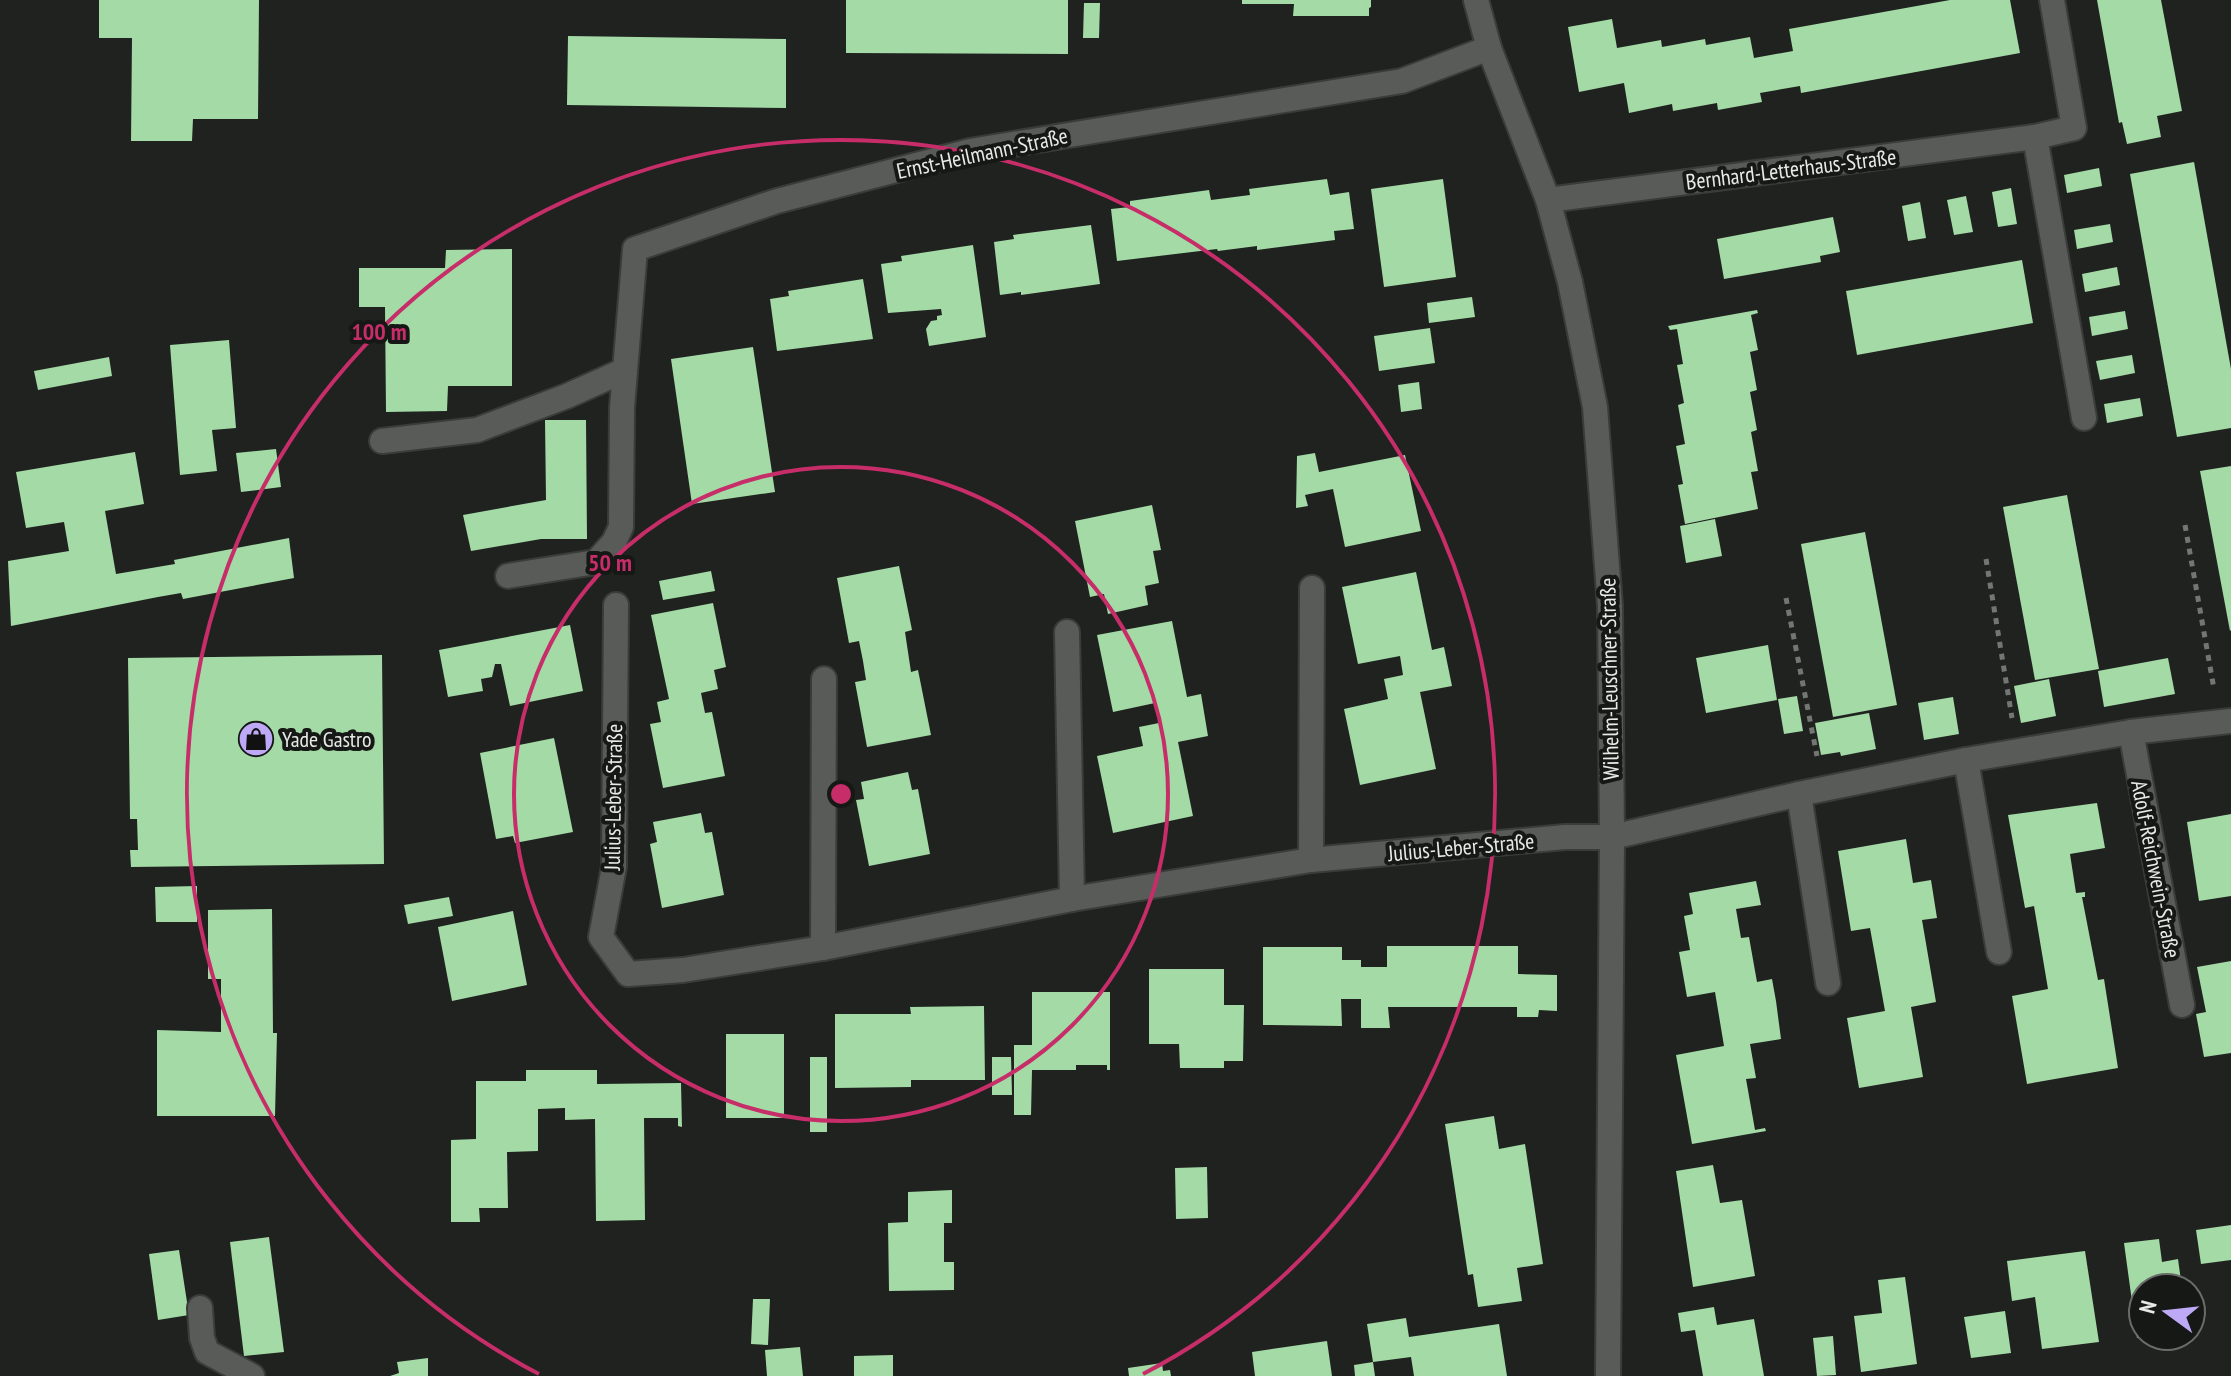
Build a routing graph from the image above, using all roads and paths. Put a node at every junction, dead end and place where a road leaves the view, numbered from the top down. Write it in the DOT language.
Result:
graph roads {
  1 [pos="1476,0"];
  2 [pos="2052,0"];
  3 [pos="1489,48"];
  4 [pos="2035,137"];
  5 [pos="1548,200"];
  6 [pos="625,370"];
  7 [pos="2084,418"];
  8 [pos="382,441"];
  9 [pos="2185,525"];
  10 [pos="1986,559"];
  11 [pos="508,576"];
  12 [pos="1312,588"];
  13 [pos="1786,598"];
  14 [pos="616,605"];
  15 [pos="1067,632"];
  16 [pos="824,679"];
  17 [pos="2225,721"];
  18 [pos="2131,732"];
  19 [pos="2017,750"];
  20 [pos="1966,760"];
  21 [pos="1823,789"];
  22 [pos="1799,794"];
  23 [pos="1612,837"];
  24 [pos="1311,860"];
  25 [pos="1072,899"];
  26 [pos="823,948"];
  27 [pos="1999,952"];
  28 [pos="1828,983"];
  29 [pos="2182,1005"];
  30 [pos="200,1308"];
  31 [pos="252,1376"];
  32 [pos="1608,1376"];
  1 -- 3 [label="street, Wilhelm-Leuschner-Straße"];
  2 -- 4 [label="street, Bernhard-Letterhaus-Straße"];
  3 -- 5 [label="street, Wilhelm-Leuschner-Straße"];
  3 -- 6 [label="street, Ernst-Heilmann-Straße"];
  4 -- 5 [label="street, Bernhard-Letterhaus-Straße"];
  4 -- 7 [label="street"];
  5 -- 23 [label="street, Wilhelm-Leuschner-Straße"];
  6 -- 8 [label="street"];
  6 -- 11 [label="street, Ernst-Heilmann-Straße"];
  9 -- 17 [label="path"];
  10 -- 19 [label="path"];
  12 -- 24 [label="street"];
  13 -- 21 [label="path"];
  14 -- 26 [label="street, Julius-Leber-Straße"];
  15 -- 25 [label="street"];
  16 -- 26 [label="street"];
  17 -- 18 [label="street"];
  18 -- 19 [label="street"];
  18 -- 29 [label="street, Adolf-Reichwein-Straße"];
  19 -- 20 [label="street"];
  20 -- 21 [label="street"];
  20 -- 27 [label="street"];
  21 -- 22 [label="street"];
  22 -- 23 [label="street"];
  22 -- 28 [label="street"];
  23 -- 24 [label="street, Julius-Leber-Straße"];
  23 -- 32 [label="street, Wilhelm-Leuschner-Straße"];
  24 -- 25 [label="street, Julius-Leber-Straße"];
  25 -- 26 [label="street, Julius-Leber-Straße"];
  30 -- 31 [label="street"];
}
